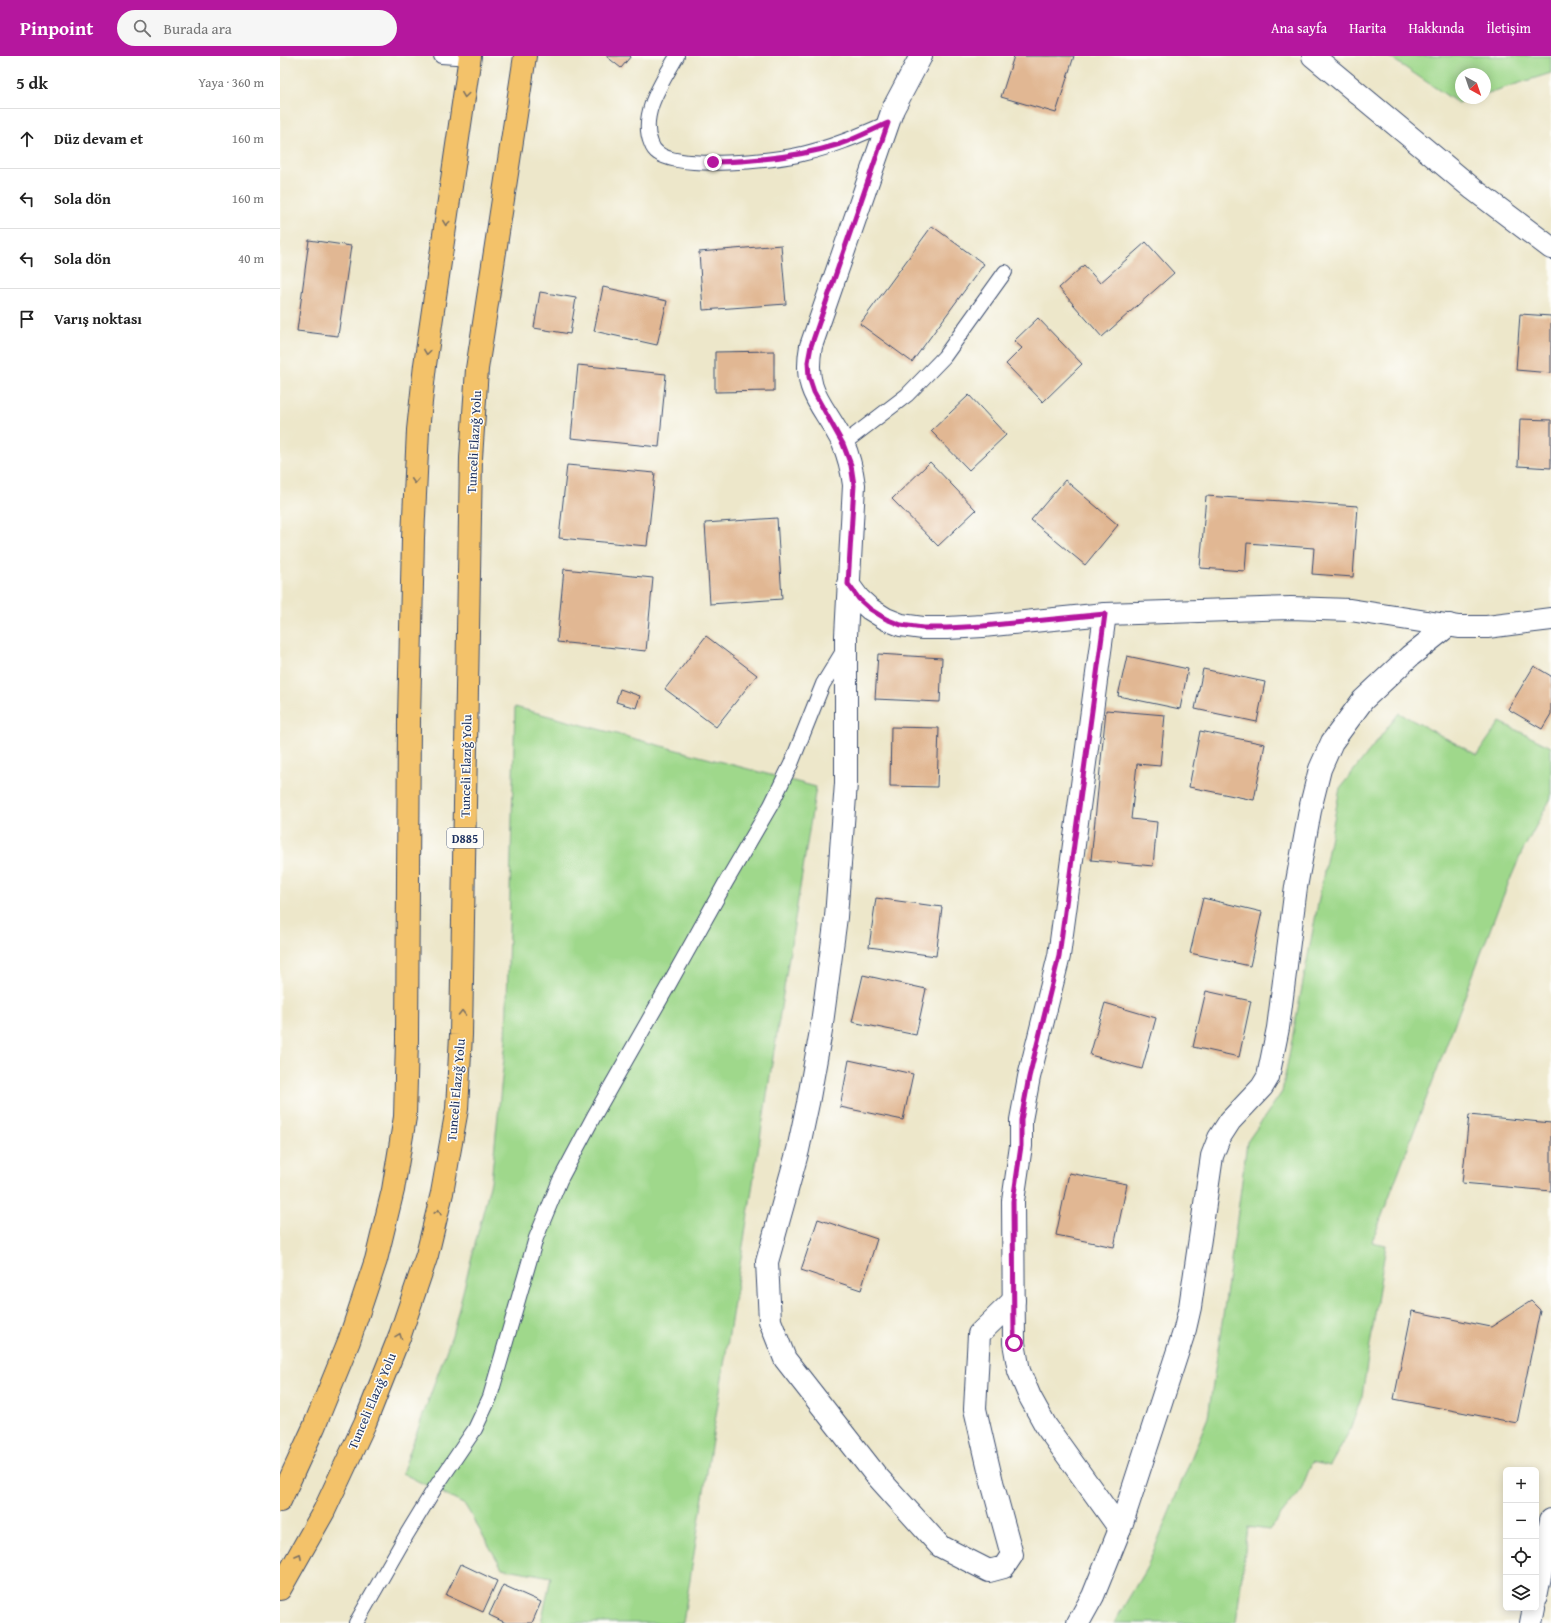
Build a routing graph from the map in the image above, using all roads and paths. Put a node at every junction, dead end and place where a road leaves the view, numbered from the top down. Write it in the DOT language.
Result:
graph roads {
  1 [pos="441,56"];
  2 [pos="525,56"];
  3 [pos="677,56"];
  4 [pos="921,56"];
  5 [pos="1313,56"];
  6 [pos="470,57"];
  7 [pos="888,123"];
  8 [pos="1551,248"];
  9 [pos="1005,272"];
  10 [pos="843,444"];
  11 [pos="848,584"];
  12 [pos="1105,614"];
  13 [pos="1551,619"];
  14 [pos="1449,625"];
  15 [pos="846,646"];
  16 [pos="1014,1300"];
  17 [pos="280,1500"];
  18 [pos="1551,1520"];
  19 [pos="1120,1529"];
  20 [pos="1539,1582"];
  21 [pos="280,1590"];
  22 [pos="1533,1611"];
  23 [pos="356,1623"];
  24 [pos="1078,1623"];
  25 [pos="1531,1623"];
  1 -- 6 [label="lane"];
  21 -- 2 [label="main road, Tunceli Elazığ Yolu / D885, one-way"];
  3 -- 7 [label="lane"];
  4 -- 7 [label="street"];
  5 -- 8 [label="street"];
  6 -- 17 [label="main road, one-way"];
  7 -- 10 [label="street"];
  9 -- 10 [label="lane"];
  10 -- 11 [label="street"];
  11 -- 12 [label="street"];
  11 -- 15 [label="street"];
  12 -- 14 [label="street"];
  12 -- 16 [label="street"];
  13 -- 14 [label="street"];
  14 -- 19 [label="street"];
  15 -- 16 [label="street"];
  15 -- 23 [label="lane"];
  16 -- 19 [label="street"];
  18 -- 20 [label="street"];
  19 -- 24 [label="street"];
  22 -- 25 [label="street"];
}
